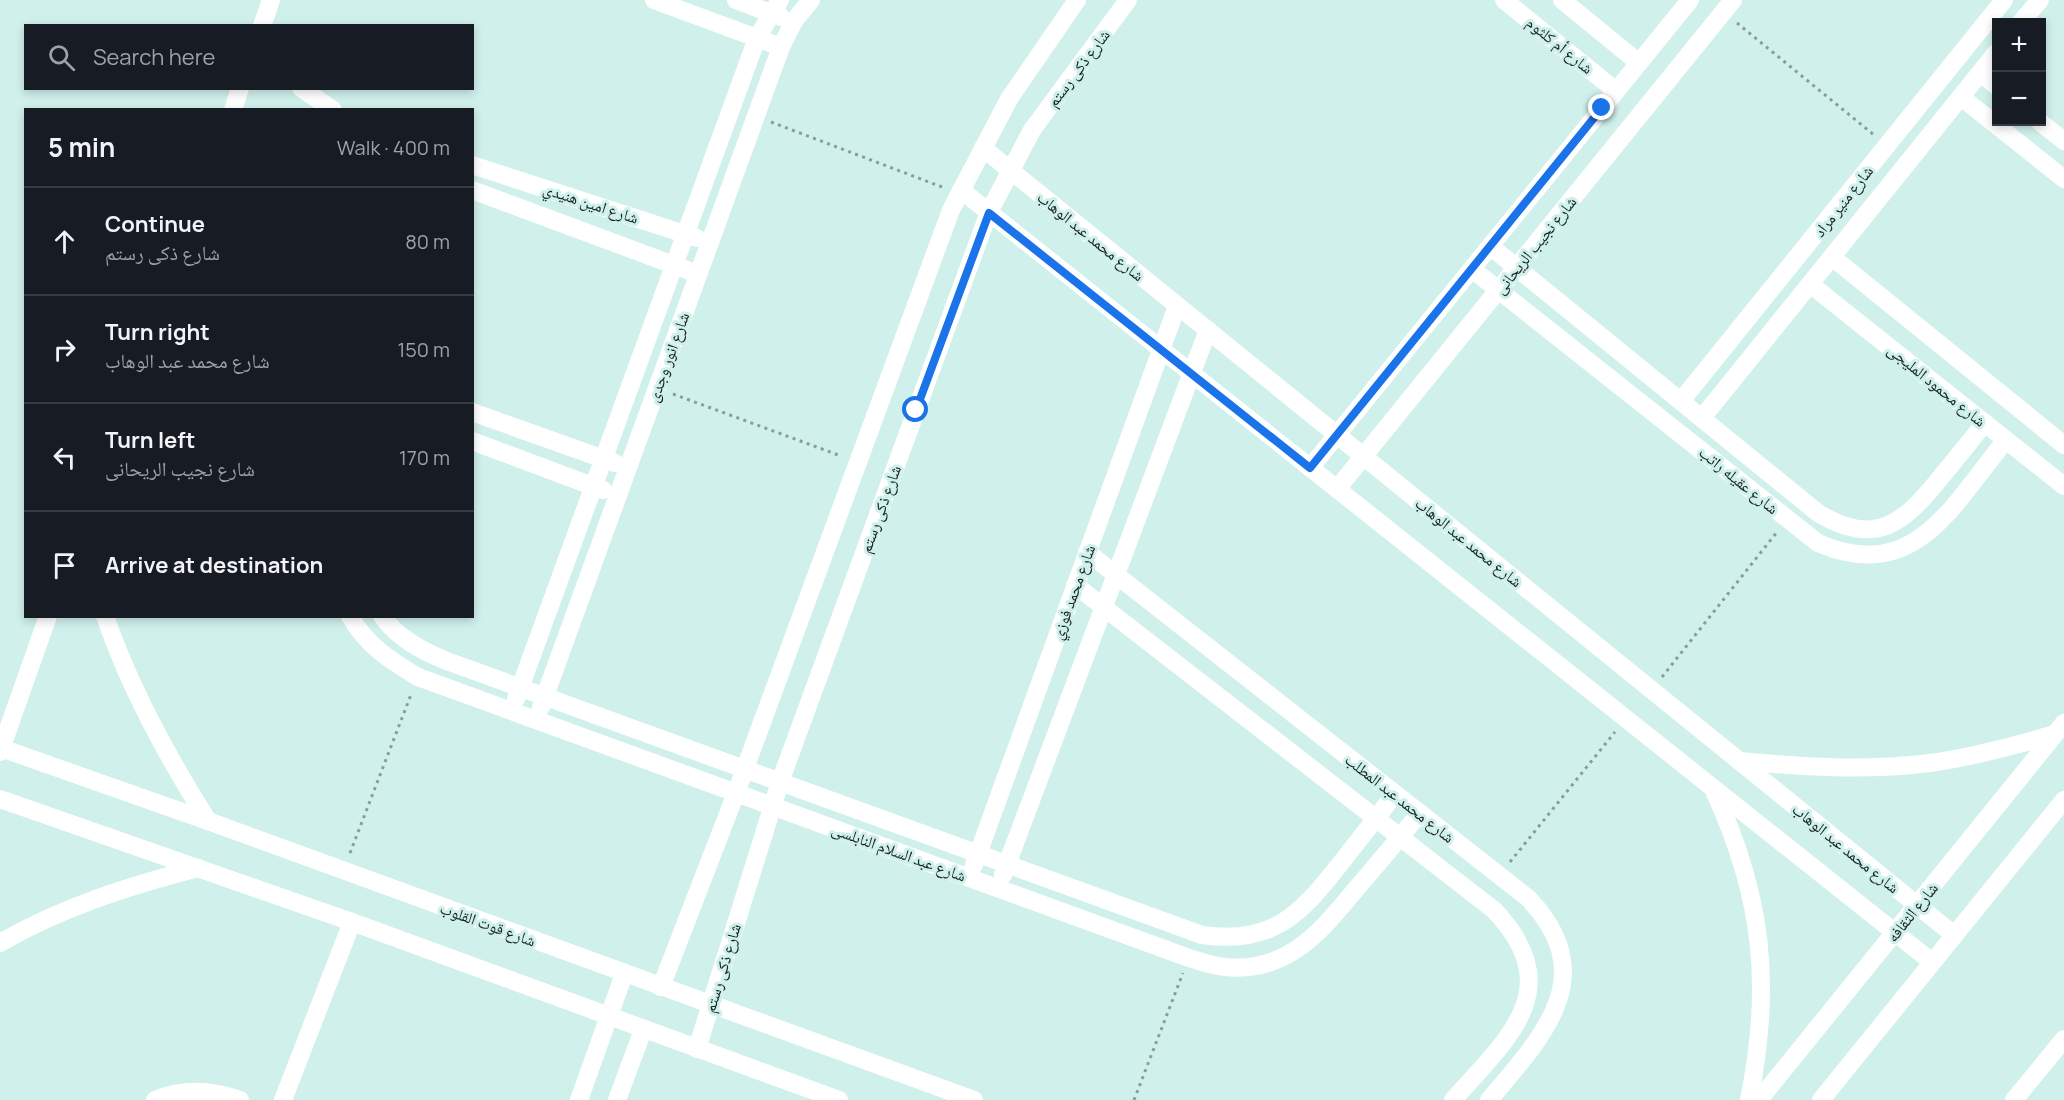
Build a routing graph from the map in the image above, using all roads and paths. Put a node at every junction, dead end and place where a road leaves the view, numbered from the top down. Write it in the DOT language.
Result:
graph roads {
  1 [pos="271,0"];
  2 [pos="654,0"];
  3 [pos="736,0"];
  4 [pos="811,0"];
  5 [pos="1077,0"];
  6 [pos="1504,0"];
  7 [pos="1562,0"];
  8 [pos="1690,0"];
  9 [pos="2004,0"];
  10 [pos="2040,0"];
  11 [pos="1122,2"];
  12 [pos="775,6"];
  13 [pos="1728,6"];
  14 [pos="2024,18"];
  15 [pos="794,21"];
  16 [pos="263,24"];
  17 [pos="757,38"];
  18 [pos="781,47"];
  19 [pos="1992,58"];
  20 [pos="1639,63"];
  21 [pos="1981,73"];
  22 [pos="1992,83"];
  23 [pos="239,90"];
  24 [pos="303,90"];
  25 [pos="1616,91"];
  26 [pos="1961,97"];
  27 [pos="233,108"];
  28 [pos="330,108"];
  29 [pos="756,117"];
  30 [pos="2045,126"];
  31 [pos="2064,141"];
  32 [pos="1887,145"];
  33 [pos="983,148"];
  34 [pos="474,166"];
  35 [pos="1010,170"];
  36 [pos="2064,179"];
  37 [pos="474,191"];
  38 [pos="960,192"];
  39 [pos="989,213"];
  40 [pos="686,234"];
  41 [pos="710,243"];
  42 [pos="1490,246"];
  43 [pos="1832,257"];
  44 [pos="674,266"];
  45 [pos="1516,267"];
  46 [pos="1472,269"];
  47 [pos="698,274"];
  48 [pos="1810,284"];
  49 [pos="1499,289"];
  50 [pos="1178,306"];
  51 [pos="1208,330"];
  52 [pos="1161,349"];
  53 [pos="1191,373"];
  54 [pos="657,388"];
  55 [pos="1682,400"];
  56 [pos="474,413"];
  57 [pos="1702,418"];
  58 [pos="1985,423"];
  59 [pos="1337,435"];
  60 [pos="2006,440"];
  61 [pos="474,442"];
  62 [pos="2064,445"];
  63 [pos="1363,456"];
  64 [pos="604,459"];
  65 [pos="858,462"];
  66 [pos="628,468"];
  67 [pos="1310,468"];
  68 [pos="594,486"];
  69 [pos="2064,486"];
  70 [pos="1337,489"];
  71 [pos="618,495"];
  72 [pos="1788,519"];
  73 [pos="1087,552"];
  74 [pos="1115,573"];
  75 [pos="1075,585"];
  76 [pos="1103,607"];
  77 [pos="47,618"];
  78 [pos="106,618"];
  79 [pos="351,618"];
  80 [pos="383,618"];
  81 [pos="418,676"];
  82 [pos="520,687"];
  83 [pos="1652,690"];
  84 [pos="545,696"];
  85 [pos="512,711"];
  86 [pos="1626,719"];
  87 [pos="536,720"];
  88 [pos="2059,728"];
  89 [pos="1,750"];
  90 [pos="1739,761"];
  91 [pos="745,769"];
  92 [pos="780,782"];
  93 [pos="1713,788"];
  94 [pos="736,793"];
  95 [pos="1395,794"];
  96 [pos="0,799"];
  97 [pos="2064,800"];
  98 [pos="773,806"];
  99 [pos="1420,813"];
  100 [pos="208,820"];
  101 [pos="1375,820"];
  102 [pos="1399,838"];
  103 [pos="978,854"];
  104 [pos="1007,864"];
  105 [pos="198,868"];
  106 [pos="342,872"];
  107 [pos="1498,876"];
  108 [pos="969,878"];
  109 [pos="998,888"];
  110 [pos="1917,905"];
  111 [pos="352,922"];
  112 [pos="1895,933"];
  113 [pos="1954,935"];
  114 [pos="0,943"];
  115 [pos="1189,958"];
  116 [pos="1932,963"];
  117 [pos="624,974"];
  118 [pos="661,987"];
  119 [pos="710,1005"];
  120 [pos="609,1017"];
  121 [pos="643,1030"];
  122 [pos="2064,1039"];
  123 [pos="697,1049"];
  124 [pos="155,1100"];
  125 [pos="240,1100"];
  126 [pos="283,1100"];
  127 [pos="579,1100"];
  128 [pos="617,1100"];
  129 [pos="839,1100"];
  130 [pos="974,1100"];
  131 [pos="1134,1100"];
  132 [pos="1453,1100"];
  133 [pos="1489,1100"];
  134 [pos="1749,1100"];
  135 [pos="1759,1100"];
  136 [pos="1821,1100"];
  137 [pos="2014,1100"];
  1 -- 16 [label="street"];
  2 -- 17 [label="street"];
  3 -- 12 [label="street"];
  4 -- 15 [label="street, شارع انور وجدى"];
  5 -- 33 [label="street"];
  6 -- 25 [label="street, شارع أم كلثوم"];
  7 -- 20 [label="street"];
  8 -- 20 [label="street, شارع نجيب الريحانى"];
  9 -- 32 [label="street, شارع منير مراد"];
  10 -- 14 [label="street"];
  11 -- 35 [label="street, شارع ذكى رستم"];
  12 -- 15 [label="street"];
  12 -- 17 [label="street, شارع انور وجدى"];
  13 -- 32 [label="path"];
  13 -- 45 [label="street, شارع نجيب الريحانى"];
  15 -- 18 [label="street, شارع انور وجدى"];
  17 -- 18 [label="street"];
  17 -- 40 [label="street, شارع انور وجدى"];
  18 -- 29 [label="street, شارع انور وجدى"];
  19 -- 21 [label="street, شارع منير مراد"];
  20 -- 25 [label="street, شارع نجيب الريحانى"];
  21 -- 22 [label="street"];
  21 -- 26 [label="street, شارع منير مراد"];
  23 -- 27 [label="street"];
  24 -- 28 [label="street"];
  25 -- 42 [label="street, شارع نجيب الريحانى"];
  26 -- 36 [label="street"];
  26 -- 43 [label="street, شارع منير مراد"];
  29 -- 38 [label="path"];
  29 -- 41 [label="street, شارع انور وجدى"];
  30 -- 31 [label="street"];
  32 -- 55 [label="street, شارع منير مراد"];
  33 -- 35 [label="street, شارع محمد عبد الوهاب"];
  33 -- 38 [label="street"];
  34 -- 40 [label="street, شارع امين هنيدي"];
  35 -- 39 [label="street, شارع ذكى رستم"];
  35 -- 50 [label="street, شارع محمد عبد الوهاب"];
  37 -- 44 [label="street, شارع امين هنيدي"];
  38 -- 39 [label="street"];
  38 -- 65 [label="street"];
  39 -- 52 [label="street"];
  39 -- 92 [label="street, شارع ذكى رستم"];
  40 -- 41 [label="street, شارع امين هنيدي"];
  40 -- 44 [label="street, شارع انور وجدى"];
  41 -- 47 [label="street, شارع انور وجدى"];
  42 -- 45 [label="street, شارع عقيله راتب"];
  42 -- 46 [label="street, شارع نجيب الريحانى"];
  43 -- 48 [label="street, شارع منير مراد"];
  43 -- 62 [label="street, شارع محمود المليجى"];
  44 -- 47 [label="street, شارع امين هنيدي"];
  44 -- 64 [label="street, شارع انور وجدى"];
  45 -- 49 [label="street, شارع نجيب الريحانى"];
  45 -- 55 [label="street, شارع عقيله راتب"];
  46 -- 49 [label="street, شارع عقيله راتب"];
  46 -- 59 [label="street, شارع نجيب الريحانى"];
  47 -- 54 [label="street, شارع انور وجدى"];
  48 -- 57 [label="street, شارع منير مراد"];
  48 -- 58 [label="street, شارع محمود المليجى"];
  49 -- 63 [label="street, شارع نجيب الريحانى"];
  49 -- 72 [label="street, شارع عقيله راتب"];
  50 -- 51 [label="street, شارع محمد عبد الوهاب"];
  50 -- 52 [label="street, شارع محمد فوزي"];
  51 -- 53 [label="street, شارع محمد فوزي"];
  51 -- 59 [label="street, شارع محمد عبد الوهاب"];
  52 -- 53 [label="street"];
  52 -- 73 [label="street, شارع محمد فوزي"];
  53 -- 67 [label="street"];
  53 -- 74 [label="street, شارع محمد فوزي"];
  54 -- 65 [label="path"];
  54 -- 66 [label="street, شارع انور وجدى"];
  55 -- 57 [label="street, شارع عقيله راتب"];
  56 -- 64 [label="street"];
  57 -- 58 [label="street, شارع عقيله راتب"];
  58 -- 60 [label="street, شارع محمود المليجى"];
  59 -- 63 [label="street, شارع محمد عبد الوهاب"];
  59 -- 67 [label="street, شارع نجيب الريحانى"];
  60 -- 69 [label="street, شارع محمود المليجى"];
  60 -- 72 [label="street, شارع عقيله راتب"];
  61 -- 68 [label="street"];
  63 -- 70 [label="street, شارع نجيب الريحانى"];
  63 -- 83 [label="street, شارع محمد عبد الوهاب"];
  64 -- 66 [label="street"];
  64 -- 68 [label="street, شارع انور وجدى"];
  65 -- 91 [label="street"];
  66 -- 71 [label="street, شارع انور وجدى"];
  67 -- 70 [label="street"];
  68 -- 71 [label="street"];
  68 -- 82 [label="street, شارع انور وجدى"];
  70 -- 86 [label="street"];
  71 -- 84 [label="street, شارع انور وجدى"];
  72 -- 83 [label="path"];
  73 -- 74 [label="street, شارع محمد عبد المطلب"];
  73 -- 75 [label="street, شارع محمد فوزي"];
  74 -- 76 [label="street, شارع محمد فوزي"];
  74 -- 95 [label="street, شارع محمد عبد المطلب"];
  75 -- 76 [label="street, شارع محمد عبد المطلب"];
  75 -- 103 [label="street, شارع محمد فوزي"];
  76 -- 101 [label="street, شارع محمد عبد المطلب"];
  76 -- 104 [label="street, شارع محمد فوزي"];
  77 -- 89 [label="street"];
  78 -- 100 [label="street"];
  79 -- 81 [label="street, شارع عبد السلام النابلسى"];
  80 -- 82 [label="street, شارع عبد السلام النابلسى"];
  81 -- 85 [label="street, شارع عبد السلام النابلسى"];
  81 -- 106 [label="path"];
  82 -- 84 [label="street, شارع عبد السلام النابلسى"];
  82 -- 85 [label="street, شارع انور وجدى"];
  83 -- 90 [label="street, شارع محمد عبد الوهاب"];
  84 -- 87 [label="street, شارع انور وجدى"];
  84 -- 91 [label="street, شارع عبد السلام النابلسى"];
  85 -- 87 [label="street, شارع عبد السلام النابلسى"];
  86 -- 93 [label="street"];
  86 -- 107 [label="path"];
  87 -- 94 [label="street, شارع عبد السلام النابلسى"];
  88 -- 90 [label="street"];
  88 -- 110 [label="street, شارع الثقافه"];
  89 -- 100 [label="street, شارع قوت القلوب"];
  90 -- 110 [label="street, شارع محمد عبد الوهاب"];
  91 -- 92 [label="street, شارع عبد السلام النابلسى"];
  91 -- 94 [label="street"];
  92 -- 98 [label="street, شارع ذكى رستم"];
  92 -- 103 [label="street, شارع عبد السلام النابلسى"];
  93 -- 112 [label="street"];
  93 -- 134 [label="street"];
  94 -- 98 [label="street, شارع عبد السلام النابلسى"];
  94 -- 118 [label="street"];
  95 -- 99 [label="street, شارع محمد عبد المطلب"];
  95 -- 101 [label="street, شارع عبد السلام النابلسى"];
  96 -- 105 [label="street"];
  97 -- 113 [label="street"];
  98 -- 108 [label="street, شارع عبد السلام النابلسى"];
  98 -- 119 [label="street, شارع ذكى رستم"];
  99 -- 102 [label="street, شارع عبد السلام النابلسى"];
  99 -- 107 [label="street, شارع محمد عبد المطلب"];
  100 -- 106 [label="street, شارع قوت القلوب"];
  101 -- 102 [label="street, شارع محمد عبد المطلب"];
  101 -- 104 [label="street, شارع عبد السلام النابلسى"];
  102 -- 115 [label="street, شارع عبد السلام النابلسى"];
  102 -- 132 [label="street, شارع محمد عبد المطلب"];
  103 -- 104 [label="street, شارع عبد السلام النابلسى"];
  103 -- 108 [label="street, شارع محمد فوزي"];
  104 -- 109 [label="street, شارع محمد فوزي"];
  105 -- 111 [label="street"];
  105 -- 114 [label="street"];
  106 -- 117 [label="street, شارع قوت القلوب"];
  107 -- 133 [label="street, شارع محمد عبد المطلب"];
  108 -- 109 [label="street, شارع عبد السلام النابلسى"];
  109 -- 115 [label="street, شارع عبد السلام النابلسى"];
  110 -- 112 [label="street, شارع الثقافه"];
  110 -- 113 [label="street, شارع محمد عبد الوهاب"];
  111 -- 120 [label="street"];
  111 -- 126 [label="street"];
  112 -- 116 [label="street"];
  112 -- 135 [label="street, شارع الثقافه"];
  113 -- 116 [label="street"];
  115 -- 131 [label="path"];
  116 -- 136 [label="street"];
  117 -- 118 [label="street, شارع قوت القلوب"];
  117 -- 120 [label="street"];
  118 -- 119 [label="street, شارع قوت القلوب"];
  119 -- 123 [label="street, شارع ذكى رستم"];
  119 -- 130 [label="street, شارع قوت القلوب"];
  120 -- 121 [label="street"];
  120 -- 127 [label="street"];
  121 -- 123 [label="street"];
  121 -- 128 [label="street"];
  122 -- 137 [label="street"];
  123 -- 129 [label="street"];
  124 -- 125 [label="street"];
}
